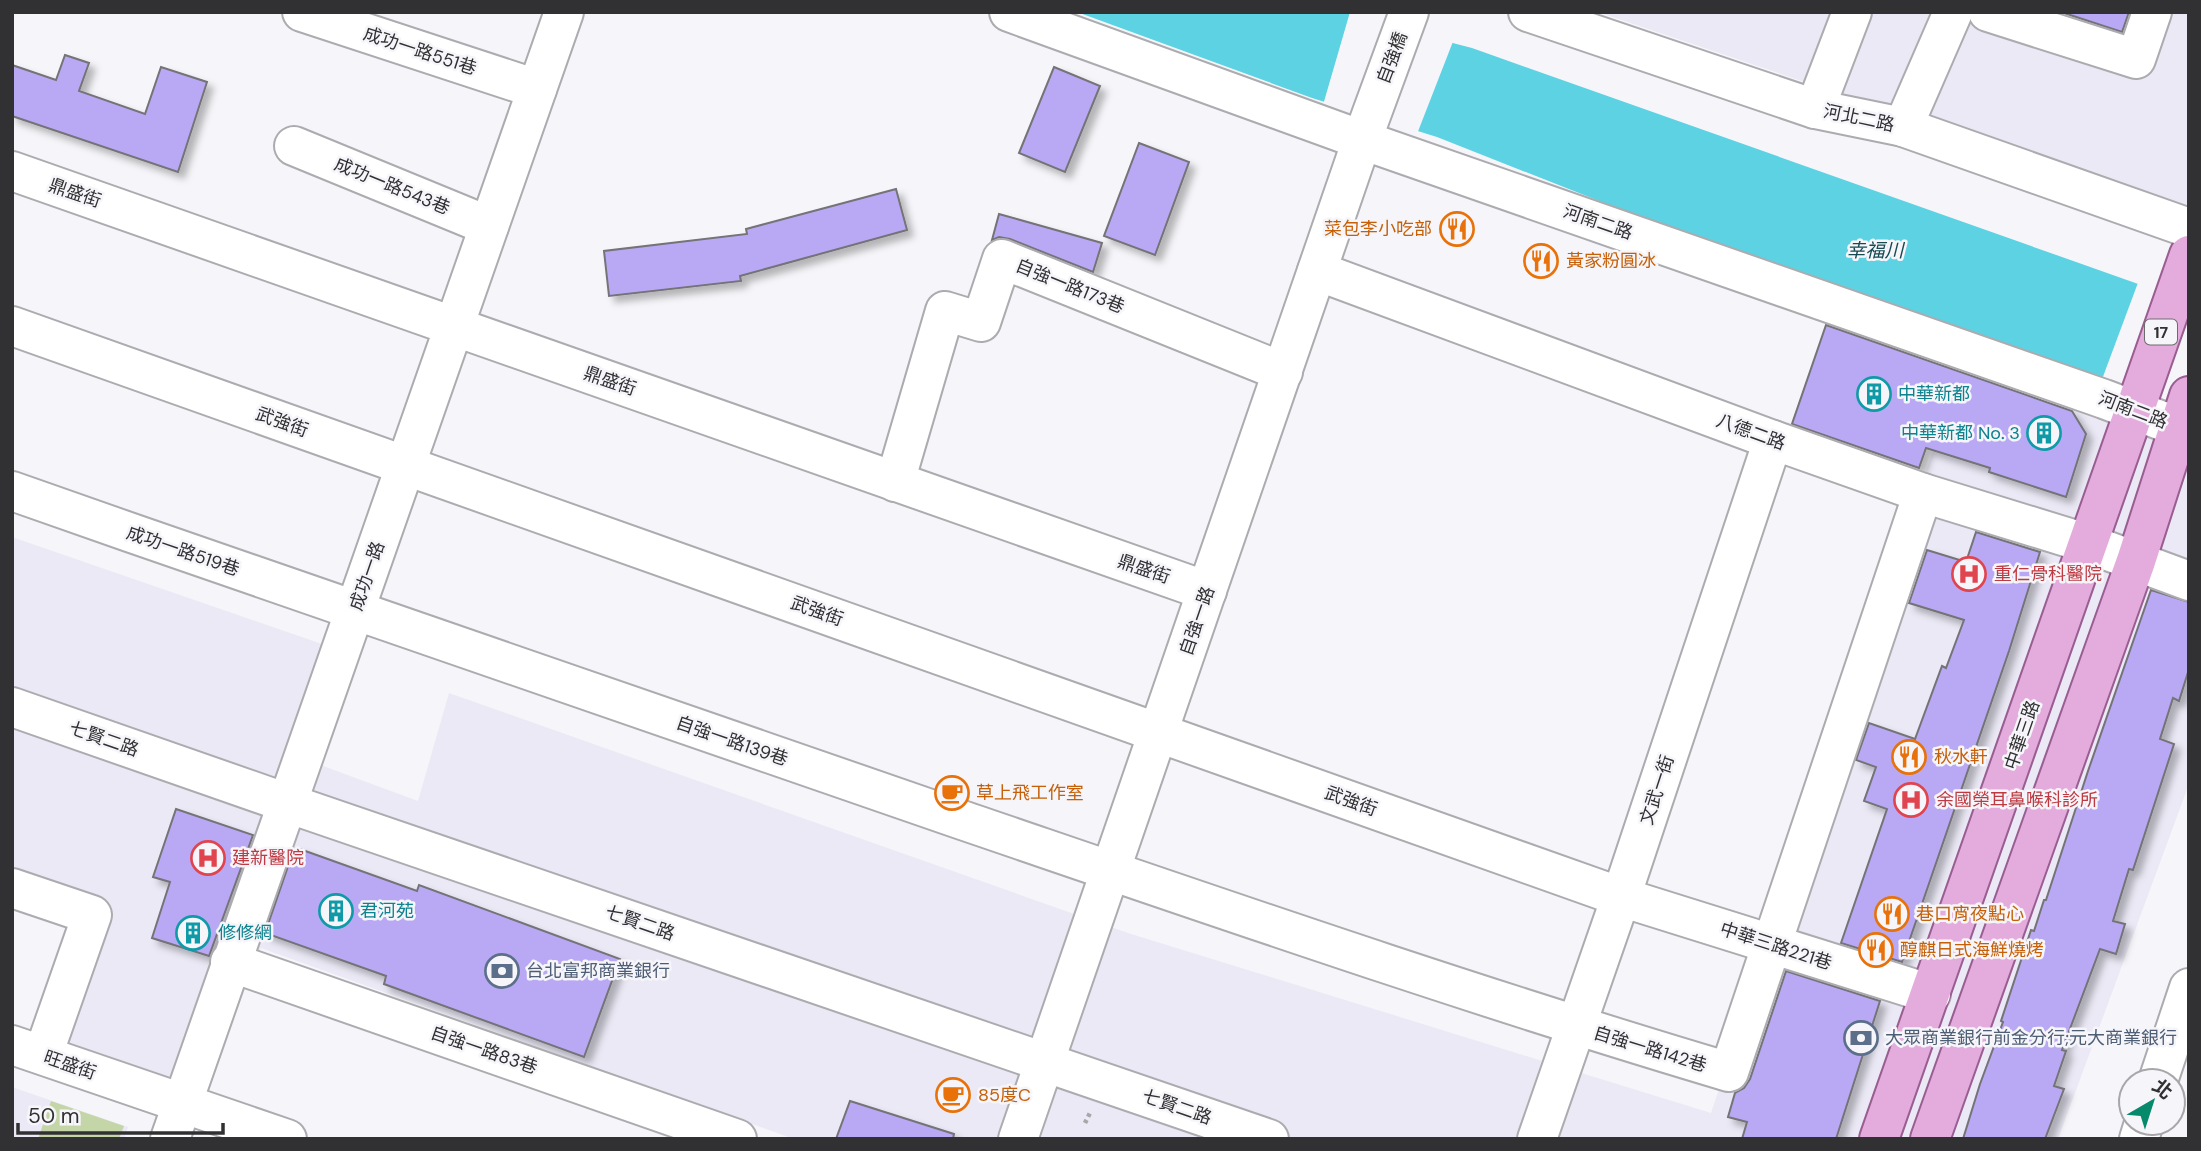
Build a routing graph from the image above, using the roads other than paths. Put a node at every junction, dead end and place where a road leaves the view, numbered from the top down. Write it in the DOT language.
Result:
graph roads {
  1 [pos="302,12"];
  2 [pos="564,12"];
  3 [pos="1009,12"];
  4 [pos="1409,12"];
  5 [pos="1528,12"];
  6 [pos="1852,12"];
  7 [pos="1953,12"];
  8 [pos="1988,12"];
  9 [pos="2152,12"];
  10 [pos="537,89"];
  11 [pos="1375,103"];
  12 [pos="1815,109"];
  13 [pos="1903,127"];
  14 [pos="1362,140"];
  15 [pos="294,146"];
  16 [pos="12,171"];
  17 [pos="489,226"];
  18 [pos="2189,228"];
  19 [pos="2189,255"];
  20 [pos="1317,271"];
  21 [pos="12,326"];
  22 [pos="454,326"];
  23 [pos="1283,372"];
  24 [pos="2133,409"];
  25 [pos="2185,418"];
  26 [pos="1773,440"];
  27 [pos="405,466"];
  28 [pos="895,482"];
  29 [pos="12,491"];
  30 [pos="1923,493"];
  31 [pos="2089,544"];
  32 [pos="2136,561"];
  33 [pos="2189,581"];
  34 [pos="1207,591"];
  35 [pos="354,612"];
  36 [pos="12,707"];
  37 [pos="1158,732"];
  38 [pos="287,803"];
  39 [pos="1111,870"];
  40 [pos="12,888"];
  41 [pos="1621,897"];
  42 [pos="1773,945"];
  43 [pos="230,962"];
  44 [pos="2189,988"];
  45 [pos="1930,994"];
  46 [pos="1576,1027"];
  47 [pos="28,1050"];
  48 [pos="1045,1061"];
  49 [pos="2163,1067"];
  50 [pos="182,1103"];
  51 [pos="170,1139"];
  52 [pos="287,1139"];
  53 [pos="737,1139"];
  54 [pos="1018,1139"];
  55 [pos="1269,1139"];
  56 [pos="1537,1139"];
  57 [pos="1879,1139"];
  58 [pos="1930,1139"];
  1 -- 10 [label="street, 成功一路551巷"];
  2 -- 10 [label="street, 成功一路"];
  3 -- 14 [label="street, 河南二路"];
  4 -- 11 [label="street, 自強橋"];
  5 -- 12 [label="street, 河北二路"];
  6 -- 12 [label="street"];
  7 -- 13 [label="street"];
  8 -- 9 [label="street"];
  10 -- 17 [label="street, 成功一路"];
  11 -- 14 [label="street, 自強一路"];
  12 -- 13 [label="street, 河北二路"];
  13 -- 18 [label="street, 河北二路"];
  14 -- 20 [label="street, 自強一路"];
  14 -- 24 [label="street, 河南二路"];
  15 -- 17 [label="street, 成功一路543巷"];
  16 -- 22 [label="street, 鼎盛街"];
  17 -- 22 [label="street, 成功一路"];
  19 -- 24 [label="main road, 17"];
  20 -- 23 [label="street, 自強一路"];
  20 -- 26 [label="street, 八德二路"];
  21 -- 27 [label="street, 武強街"];
  22 -- 27 [label="street, 成功一路"];
  22 -- 28 [label="street, 鼎盛街"];
  23 -- 28 [label="street, 自強一路173巷"];
  23 -- 34 [label="street, 自強一路"];
  24 -- 25 [label="street, 河南二路"];
  24 -- 31 [label="main road, 中華三路 / 17"];
  25 -- 32 [label="main road"];
  26 -- 30 [label="street, 八德二路"];
  26 -- 41 [label="street, 文武一街"];
  27 -- 35 [label="street, 成功一路"];
  27 -- 37 [label="street, 武強街"];
  28 -- 34 [label="street, 鼎盛街"];
  29 -- 35 [label="street, 成功一路519巷"];
  30 -- 31 [label="street, 八德二路"];
  30 -- 42 [label="street, 自強一路142巷"];
  31 -- 32 [label="street, 八德二路"];
  31 -- 45 [label="main road, 中華三路 / 17"];
  32 -- 33 [label="street, 八德二路"];
  32 -- 58 [label="main road"];
  34 -- 37 [label="street, 自強一路"];
  35 -- 38 [label="street, 成功一路"];
  35 -- 39 [label="street, 自強一路139巷"];
  36 -- 38 [label="street, 七賢二路"];
  37 -- 39 [label="street, 自強一路"];
  37 -- 41 [label="street, 武強街"];
  38 -- 43 [label="street, 成功一路"];
  38 -- 48 [label="street, 七賢二路"];
  39 -- 46 [label="street, 自強一路142巷"];
  39 -- 48 [label="street, 自強一路"];
  40 -- 47 [label="street"];
  41 -- 42 [label="street, 中華三路221巷"];
  41 -- 46 [label="street, 文武一街"];
  42 -- 45 [label="street, 中華三路221巷"];
  42 -- 46 [label="street, 自強一路142巷"];
  43 -- 50 [label="street, 成功一路"];
  43 -- 53 [label="street, 自強一路83巷"];
  44 -- 49 [label="street"];
  45 -- 57 [label="main road, 中華三路 / 17"];
  46 -- 56 [label="street, 文武一街"];
  47 -- 50 [label="street, 旺盛街"];
  48 -- 54 [label="street, 自強一路"];
  48 -- 55 [label="street, 七賢二路"];
  50 -- 51 [label="street, 成功一路"];
  50 -- 52 [label="street, 旺盛街"];
}
